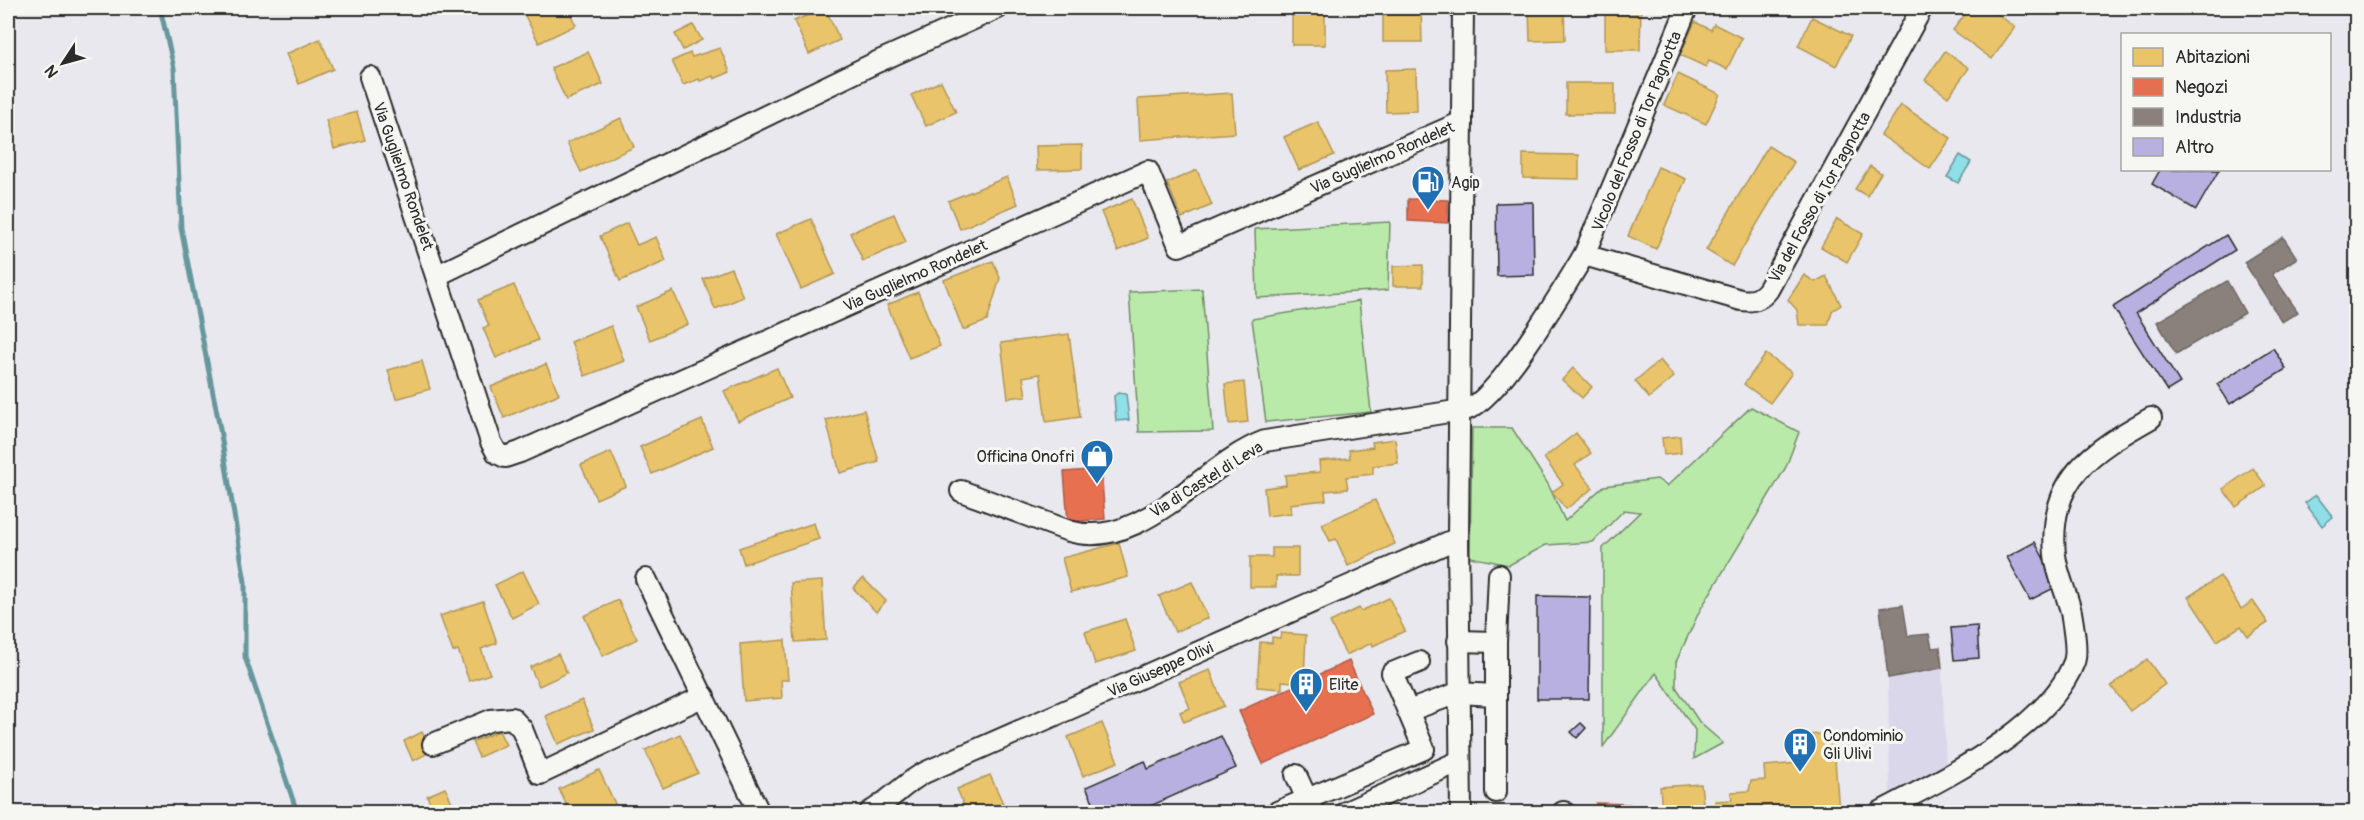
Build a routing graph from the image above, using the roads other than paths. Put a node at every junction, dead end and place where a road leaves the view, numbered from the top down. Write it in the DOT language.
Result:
graph roads {
  1 [pos="998,8"];
  2 [pos="1462,8"];
  3 [pos="1687,8"];
  4 [pos="1922,8"];
  5 [pos="370,77"];
  6 [pos="1462,122"];
  7 [pos="1584,255"];
  8 [pos="438,274"];
  9 [pos="1460,412"];
  10 [pos="2151,418"];
  11 [pos="961,491"];
  12 [pos="1458,538"];
  13 [pos="1498,575"];
  14 [pos="646,579"];
  15 [pos="1458,641"];
  16 [pos="1496,642"];
  17 [pos="1419,662"];
  18 [pos="1458,693"];
  19 [pos="1495,695"];
  20 [pos="704,696"];
  21 [pos="1408,711"];
  22 [pos="433,744"];
  23 [pos="1460,761"];
  24 [pos="1296,775"];
  25 [pos="1496,792"];
  26 [pos="1310,806"];
  27 [pos="759,813"];
  28 [pos="870,813"];
  29 [pos="1277,813"];
  30 [pos="1346,813"];
  31 [pos="1461,813"];
  32 [pos="1880,813"];
  1 -- 8 [label="street"];
  2 -- 6 [label="street"];
  3 -- 7 [label="street, Vicolo del Fosso di Tor Pagnotta"];
  4 -- 7 [label="street, Via del Fosso di Tor Pagnotta"];
  5 -- 8 [label="street, Via Guglielmo Rondelet"];
  6 -- 8 [label="street, Via Guglielmo Rondelet"];
  6 -- 9 [label="street"];
  7 -- 9 [label="street"];
  9 -- 11 [label="street, Via di Castel di Leva"];
  9 -- 12 [label="street"];
  10 -- 32 [label="street"];
  12 -- 15 [label="street"];
  12 -- 28 [label="street, Via Giuseppe Olivi"];
  13 -- 16 [label="street"];
  14 -- 20 [label="street"];
  15 -- 16 [label="street"];
  15 -- 18 [label="street"];
  16 -- 19 [label="street"];
  17 -- 21 [label="street"];
  18 -- 19 [label="street"];
  18 -- 21 [label="street"];
  18 -- 23 [label="street"];
  19 -- 25 [label="street"];
  20 -- 22 [label="street"];
  20 -- 27 [label="street"];
  21 -- 26 [label="street"];
  23 -- 30 [label="street"];
  23 -- 31 [label="street"];
  24 -- 26 [label="street"];
  26 -- 29 [label="street"];
}
